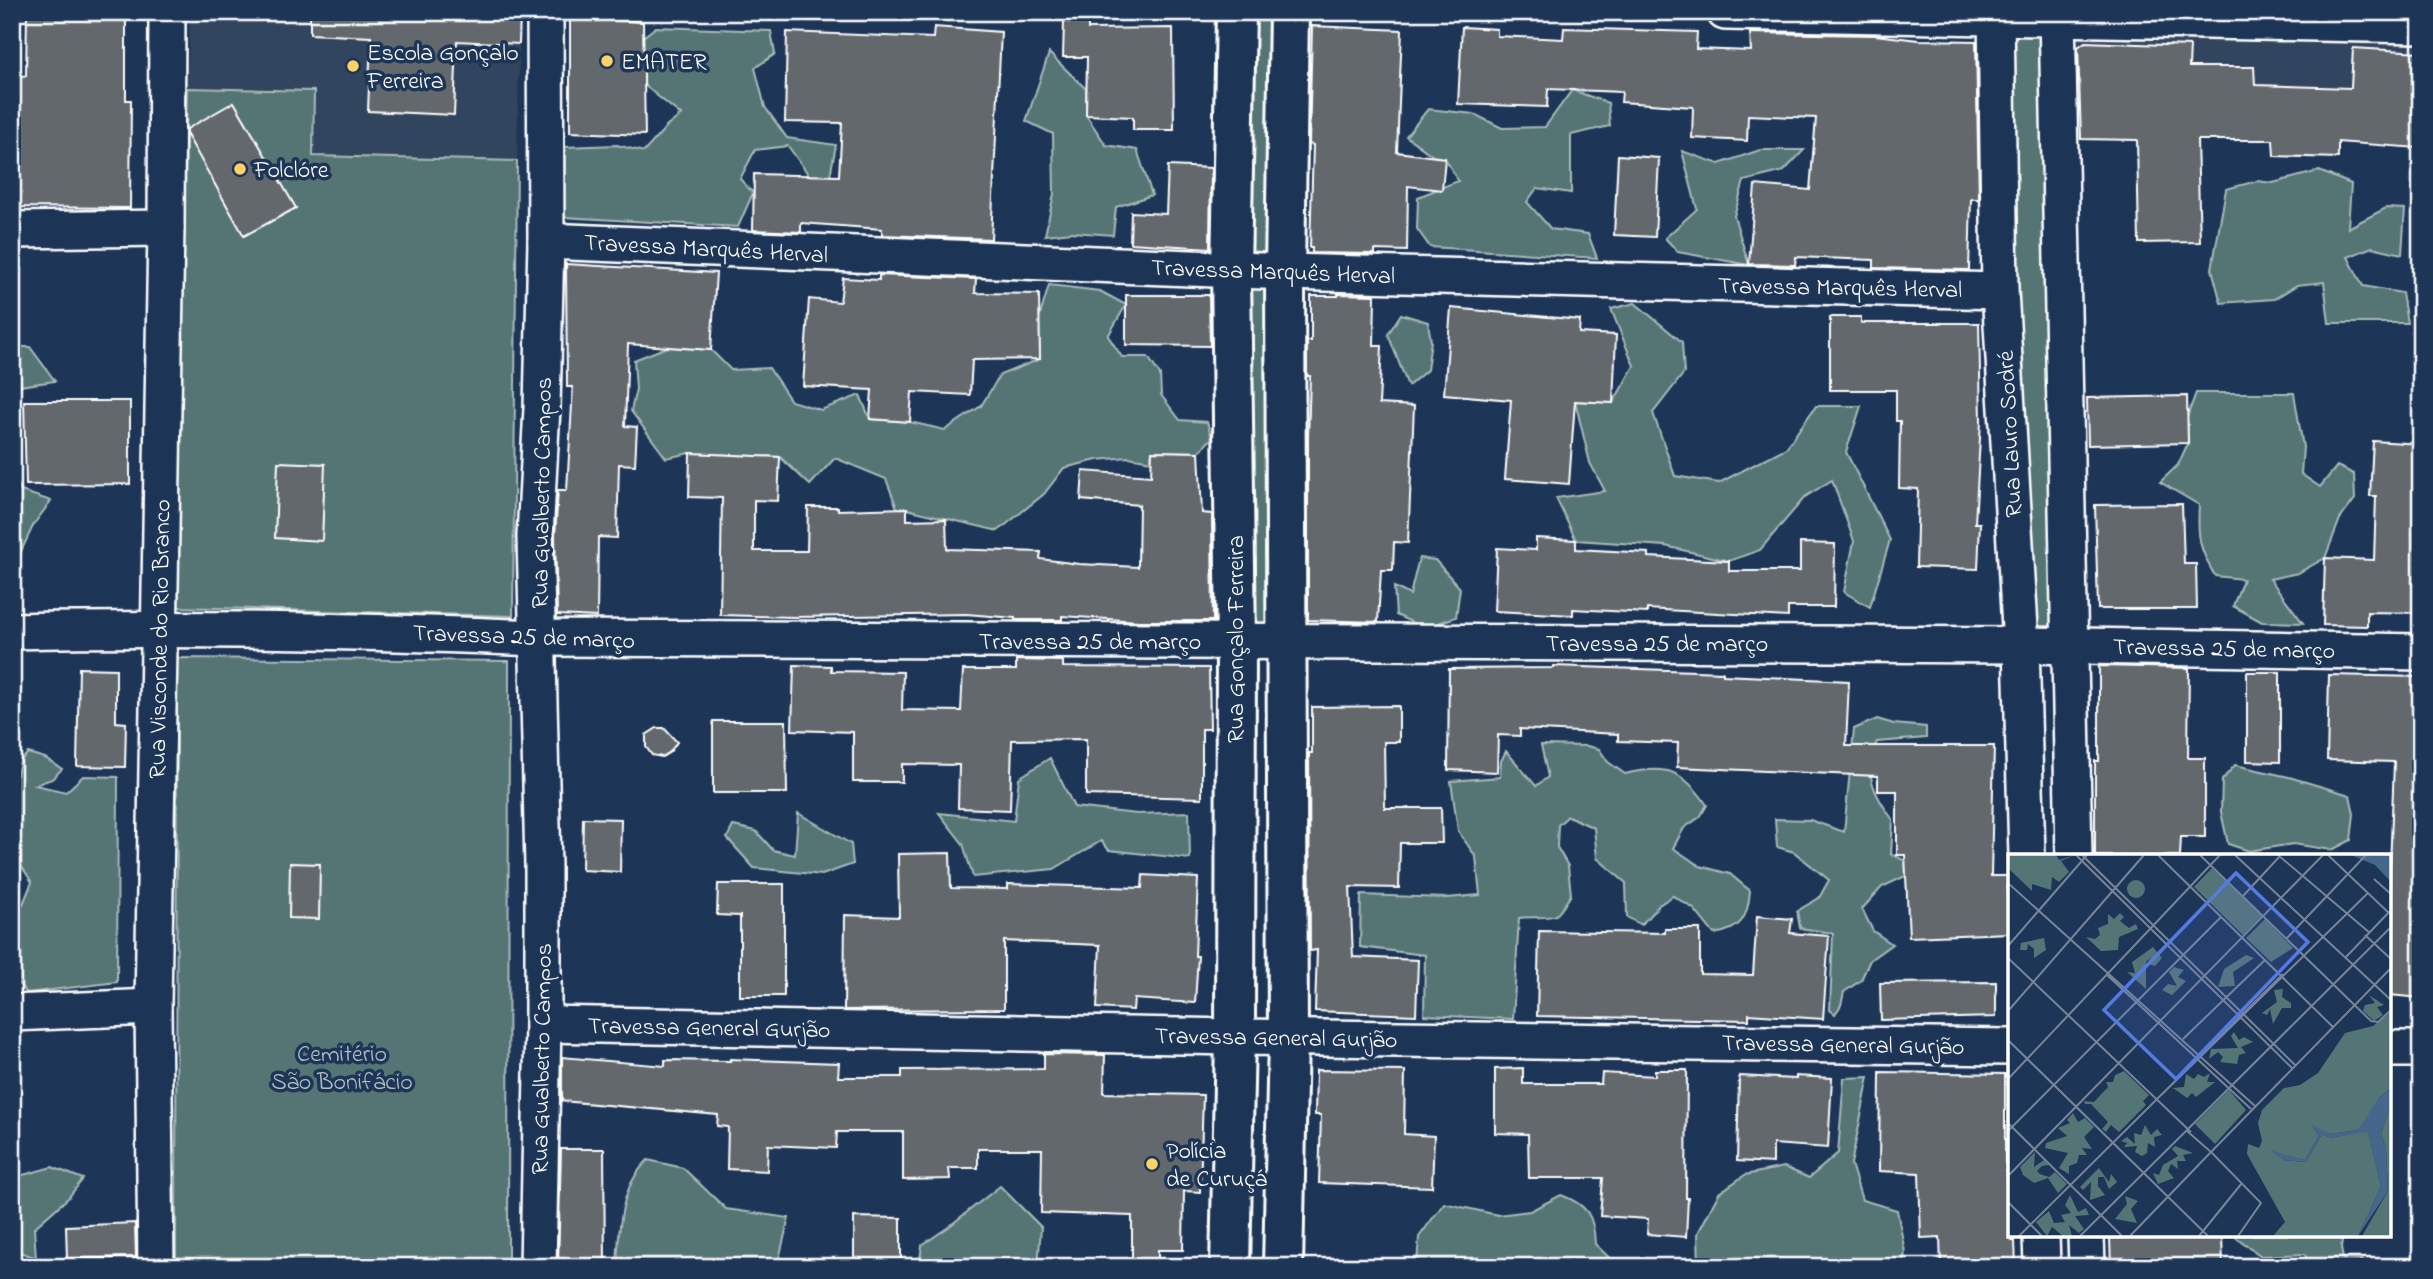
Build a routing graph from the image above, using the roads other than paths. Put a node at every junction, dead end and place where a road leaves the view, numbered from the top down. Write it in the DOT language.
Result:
graph roads {
  1 [pos="167,12"];
  2 [pos="545,12"];
  3 [pos="1236,12"];
  4 [pos="1289,12"];
  5 [pos="1725,12"];
  6 [pos="1996,15"];
  7 [pos="2057,15"];
  8 [pos="2421,25"];
  9 [pos="166,228"];
  10 [pos="12,230"];
  11 [pos="546,241"];
  12 [pos="1231,271"];
  13 [pos="1285,272"];
  14 [pos="2000,291"];
  15 [pos="159,628"];
  16 [pos="12,631"];
  17 [pos="539,638"];
  18 [pos="1287,640"];
  19 [pos="1236,642"];
  20 [pos="2021,645"];
  21 [pos="2070,646"];
  22 [pos="2421,652"];
  23 [pos="2027,854"];
  24 [pos="2074,854"];
  25 [pos="153,1007"];
  26 [pos="12,1013"];
  27 [pos="543,1024"];
  28 [pos="1235,1037"];
  29 [pos="1289,1037"];
  30 [pos="2008,1047"];
  31 [pos="2391,1049"];
  32 [pos="2421,1049"];
  33 [pos="2040,1237"];
  34 [pos="2086,1237"];
  35 [pos="156,1267"];
  36 [pos="538,1267"];
  37 [pos="1230,1267"];
  38 [pos="1283,1267"];
  39 [pos="2042,1267"];
  40 [pos="2087,1267"];
  1 -- 9 [label="street, Rua Visconde do Rio Branco"];
  2 -- 11 [label="street, Rua Gualberto Campos"];
  3 -- 12 [label="street, Rua Gonçalo Ferreira"];
  4 -- 13 [label="street"];
  5 -- 6 [label="street"];
  6 -- 7 [label="street"];
  6 -- 14 [label="street, Rua Lauro Sodré"];
  7 -- 8 [label="street"];
  7 -- 21 [label="street"];
  9 -- 10 [label="street"];
  9 -- 15 [label="street, Rua Visconde do Rio Branco"];
  11 -- 12 [label="street, Travessa Marquês Herval"];
  11 -- 17 [label="street, Rua Gualberto Campos"];
  12 -- 13 [label="street, Travessa Marquês Herval"];
  12 -- 19 [label="street, Rua Gonçalo Ferreira"];
  13 -- 14 [label="street, Travessa Marquês Herval"];
  13 -- 18 [label="street"];
  14 -- 20 [label="street, Rua Lauro Sodré"];
  15 -- 16 [label="street, Travessa 25 de março"];
  15 -- 17 [label="street, Travessa 25 de março"];
  15 -- 25 [label="street, Rua Visconde do Rio Branco"];
  17 -- 19 [label="street, Travessa 25 de março"];
  17 -- 27 [label="street, Rua Gualberto Campos"];
  18 -- 19 [label="street, Travessa 25 de março"];
  18 -- 20 [label="street, Travessa 25 de março"];
  18 -- 29 [label="street"];
  19 -- 28 [label="street, Rua Gonçalo Ferreira"];
  20 -- 21 [label="street, Travessa 25 de março"];
  20 -- 23 [label="street, Rua Lauro Sodré"];
  21 -- 22 [label="street, Travessa 25 de março"];
  21 -- 24 [label="street"];
  25 -- 26 [label="street"];
  25 -- 35 [label="street, Rua Visconde do Rio Branco"];
  27 -- 28 [label="street, Travessa General Gurjão"];
  27 -- 36 [label="street, Rua Gualberto Campos"];
  28 -- 29 [label="street, Travessa General Gurjão"];
  28 -- 37 [label="street, Rua Gonçalo Ferreira"];
  29 -- 30 [label="street, Travessa General Gurjão"];
  29 -- 38 [label="street"];
  31 -- 32 [label="street"];
  33 -- 39 [label="street"];
  34 -- 40 [label="street"];
}
